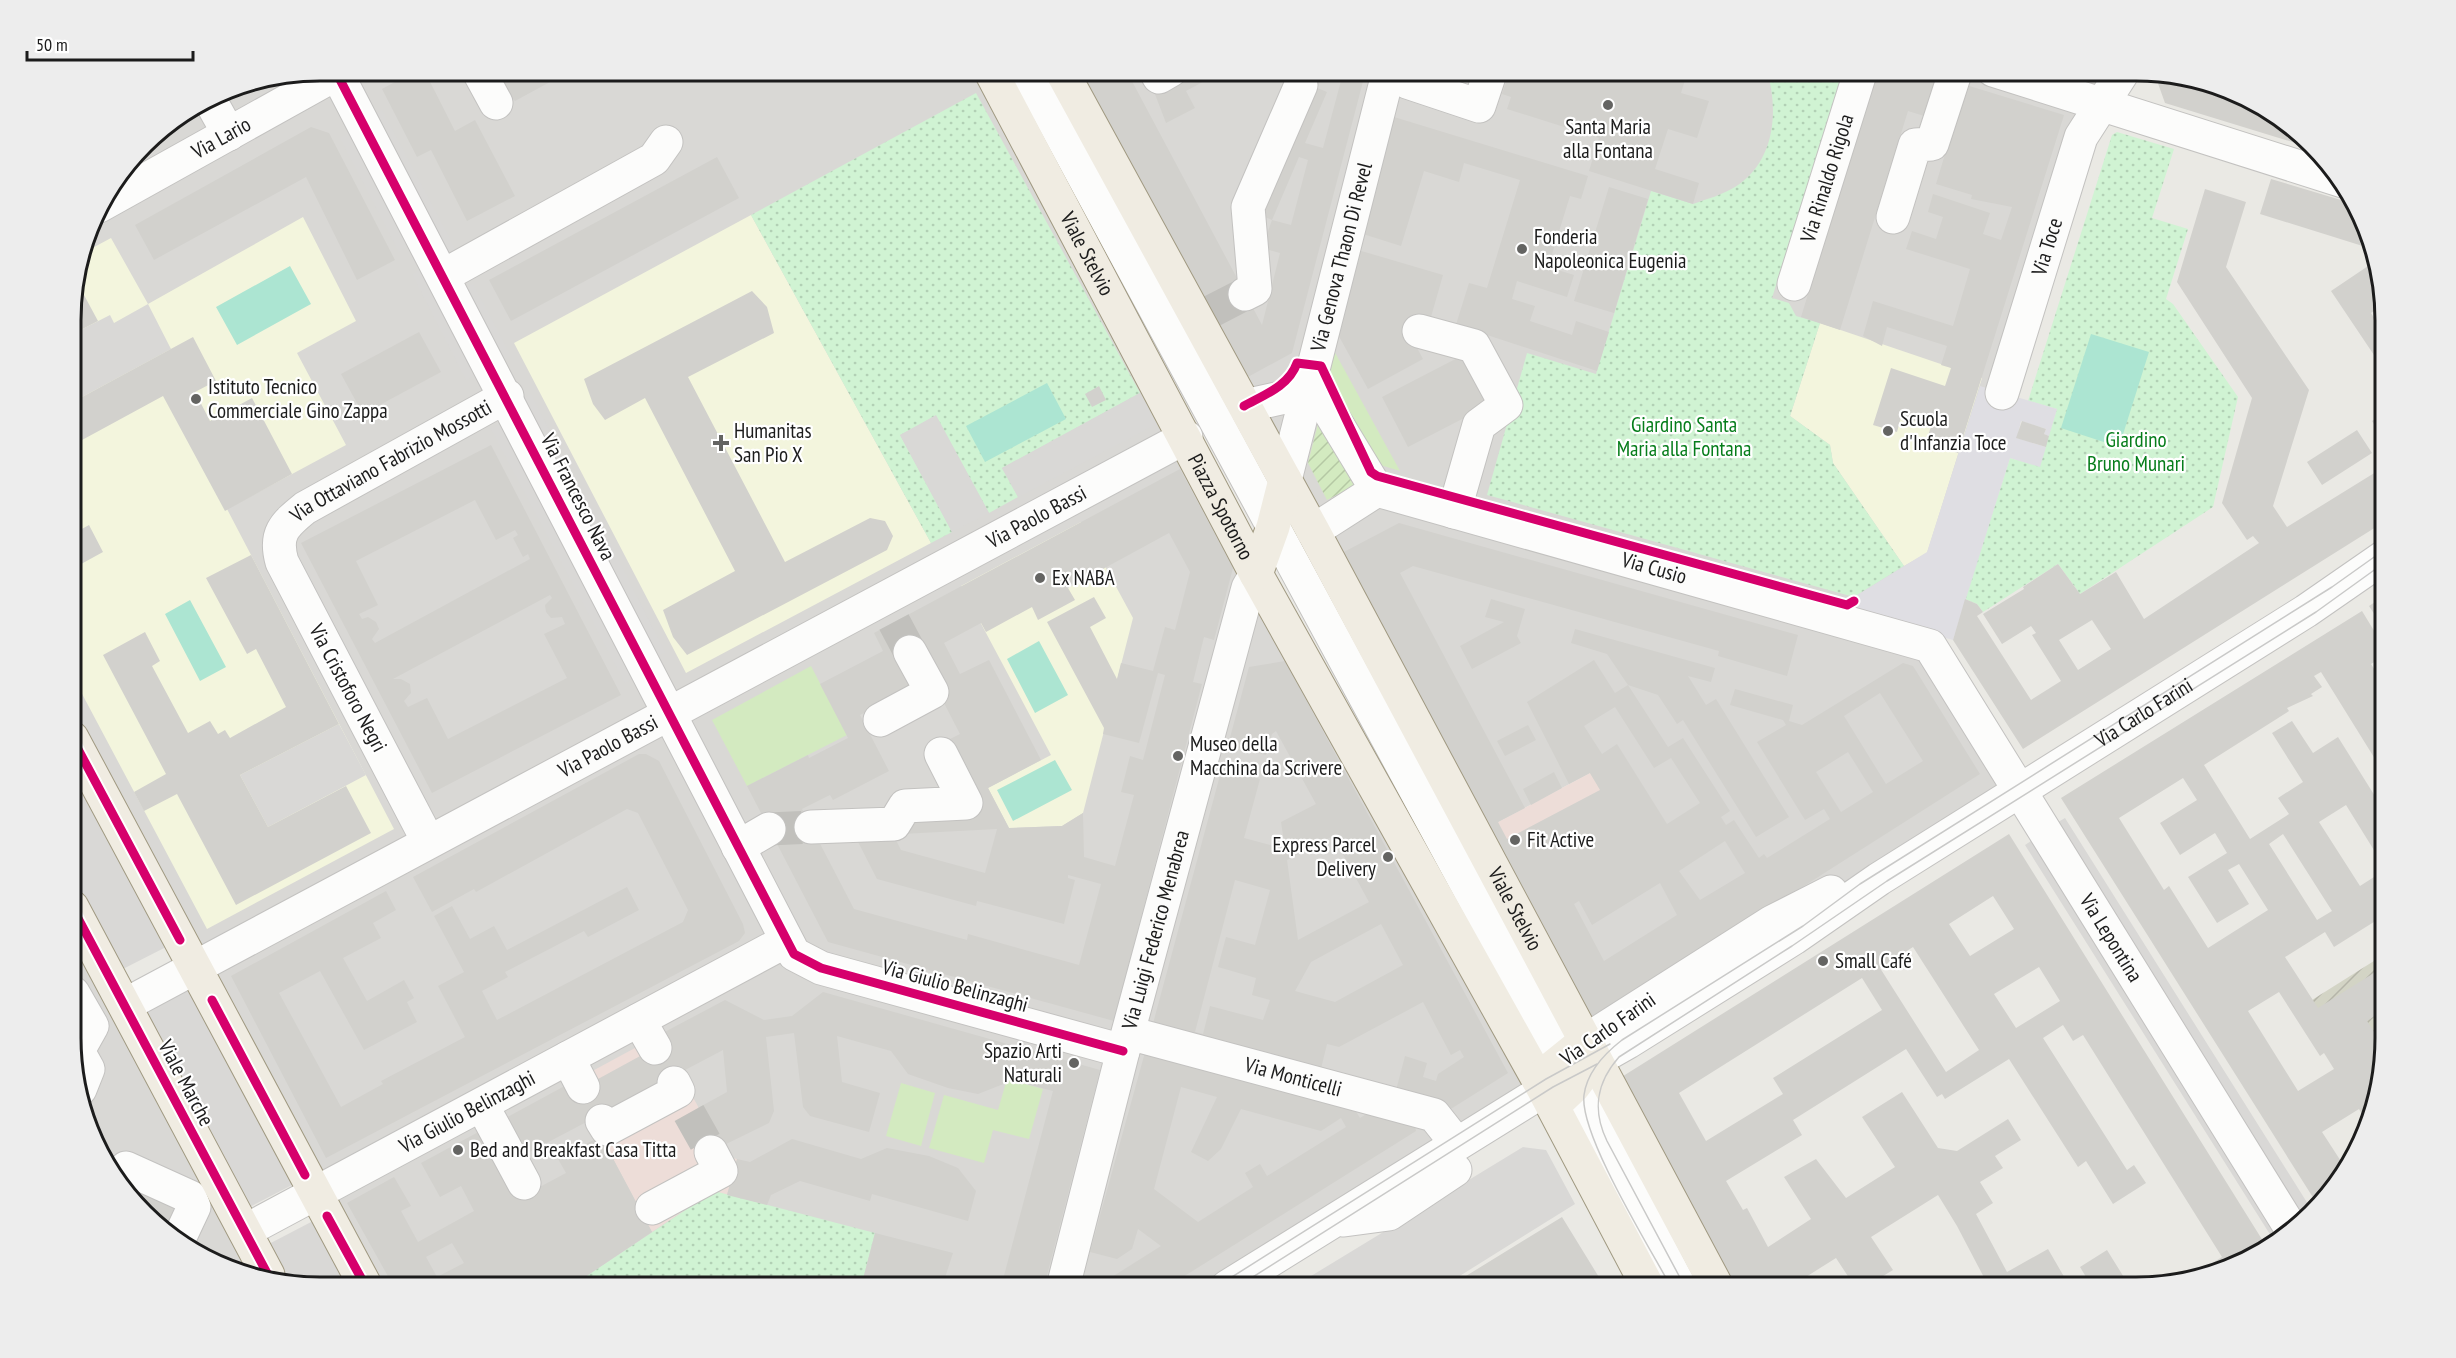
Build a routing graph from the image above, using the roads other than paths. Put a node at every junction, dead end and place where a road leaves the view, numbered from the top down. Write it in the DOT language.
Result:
graph roads {
  1 [pos="317,81"];
  2 [pos="343,81"];
  3 [pos="484,81"];
  4 [pos="996,81"];
  5 [pos="1032,81"];
  6 [pos="1067,81"];
  7 [pos="1396,81"];
  8 [pos="1412,81"];
  9 [pos="1487,81"];
  10 [pos="1858,81"];
  11 [pos="1952,81"];
  12 [pos="2027,81"];
  13 [pos="2117,81"];
  14 [pos="1301,85"];
  15 [pos="496,103"];
  16 [pos="2101,105"];
  17 [pos="666,142"];
  18 [pos="2327,176"];
  19 [pos="117,194"];
  20 [pos="1893,217"];
  21 [pos="443,276"];
  22 [pos="1794,284"];
  23 [pos="1245,294"];
  24 [pos="1419,331"];
  25 [pos="1308,392"];
  26 [pos="2002,393"];
  27 [pos="507,396"];
  28 [pos="1244,406"];
  29 [pos="1216,424"];
  30 [pos="1186,437"];
  31 [pos="1285,480"];
  32 [pos="1377,490"];
  33 [pos="1454,512"];
  34 [pos="1313,531"];
  35 [pos="281,532"];
  36 [pos="1279,540"];
  37 [pos="2375,563"];
  38 [pos="1256,574"];
  39 [pos="1930,646"];
  40 [pos="910,652"];
  41 [pos="669,713"];
  42 [pos="880,720"];
  43 [pos="940,754"];
  44 [pos="81,755"];
  45 [pos="2020,792"];
  46 [pos="891,808"];
  47 [pos="769,829"];
  48 [pos="428,840"];
  49 [pos="738,847"];
  50 [pos="81,924"];
  51 [pos="786,941"];
  52 [pos="196,969"];
  53 [pos="125,1005"];
  54 [pos="81,1008"];
  55 [pos="639,1020"];
  56 [pos="81,1041"];
  57 [pos="1126,1042"];
  58 [pos="655,1048"];
  59 [pos="568,1058"];
  60 [pos="83,1062"];
  61 [pos="1565,1075"];
  62 [pos="85,1078"];
  63 [pos="583,1087"];
  64 [pos="680,1096"];
  65 [pos="490,1120"];
  66 [pos="602,1121"];
  67 [pos="1449,1134"];
  68 [pos="711,1152"];
  69 [pos="121,1172"];
  70 [pos="524,1183"];
  71 [pos="315,1193"];
  72 [pos="652,1208"];
  73 [pos="1333,1221"];
  74 [pos="2288,1223"];
  75 [pos="245,1231"];
  76 [pos="182,1233"];
  77 [pos="266,1270"];
  78 [pos="361,1277"];
  79 [pos="1066,1277"];
  80 [pos="1243,1277"];
  81 [pos="1644,1277"];
  82 [pos="1675,1277"];
  83 [pos="1711,1277"];
  1 -- 19 [label="street, Via Lario"];
  2 -- 21 [label="street, Via Francesco Nava"];
  3 -- 15 [label="street"];
  4 -- 30 [label="main road, Viale Stelvio"];
  5 -- 29 [label="street, Viale Stelvio"];
  6 -- 28 [label="main road"];
  7 -- 25 [label="street, Via Genova Thaon Di Revel"];
  8 -- 9 [label="street"];
  10 -- 22 [label="street, Via Rinaldo Rigola"];
  11 -- 20 [label="street"];
  12 -- 16 [label="street"];
  13 -- 16 [label="street, Via Toce"];
  14 -- 23 [label="street"];
  16 -- 18 [label="street"];
  16 -- 26 [label="street, Via Toce"];
  17 -- 21 [label="street"];
  21 -- 27 [label="street, Via Francesco Nava"];
  24 -- 33 [label="street"];
  25 -- 28 [label="street"];
  25 -- 31 [label="street, Piazza Spotorno"];
  25 -- 32 [label="street"];
  27 -- 35 [label="street, Via Ottaviano Fabrizio Mossotti"];
  27 -- 41 [label="street, Via Francesco Nava"];
  28 -- 31 [label="main road"];
  29 -- 36 [label="street, Piazza Spotorno"];
  30 -- 38 [label="main road, Piazza Spotorno"];
  30 -- 41 [label="street, Via Paolo Bassi"];
  31 -- 34 [label="main road"];
  31 -- 36 [label="main road, Piazza Spotorno"];
  32 -- 33 [label="street, Via Cusio"];
  32 -- 34 [label="street, Piazza Spotorno"];
  33 -- 39 [label="street, Via Cusio"];
  34 -- 36 [label="main road, Piazza Spotorno"];
  34 -- 61 [label="main road, Viale Stelvio"];
  35 -- 48 [label="street, Via Cristoforo Negri"];
  36 -- 38 [label="main road, Piazza Spotorno"];
  36 -- 61 [label="street, Viale Stelvio"];
  37 -- 45 [label="street, Via Carlo Farini"];
  38 -- 57 [label="street, Via Luigi Federico Menabrea"];
  38 -- 61 [label="main road, Viale Stelvio"];
  39 -- 45 [label="street, Via Lepontina"];
  40 -- 42 [label="street"];
  41 -- 48 [label="street, Via Paolo Bassi"];
  41 -- 49 [label="street, Via Francesco Nava"];
  43 -- 46 [label="street"];
  44 -- 52 [label="main road"];
  45 -- 61 [label="street, Via Carlo Farini"];
  45 -- 74 [label="street, Via Lepontina"];
  47 -- 49 [label="street"];
  48 -- 52 [label="street, Via Paolo Bassi"];
  49 -- 51 [label="street, Via Francesco Nava"];
  50 -- 53 [label="main road, Viale Marche"];
  51 -- 55 [label="street, Via Giulio Belinzaghi"];
  51 -- 57 [label="street, Via Giulio Belinzaghi"];
  52 -- 53 [label="street, Via Paolo Bassi"];
  52 -- 71 [label="main road"];
  53 -- 75 [label="main road, Viale Marche"];
  54 -- 56 [label="street"];
  55 -- 58 [label="street"];
  55 -- 59 [label="street, Via Giulio Belinzaghi"];
  57 -- 67 [label="street, Via Monticelli"];
  57 -- 79 [label="street, Via Luigi Federico Menabrea"];
  59 -- 63 [label="street"];
  59 -- 71 [label="street, Via Giulio Belinzaghi"];
  60 -- 62 [label="street"];
  61 -- 67 [label="street, Via Carlo Farini"];
  61 -- 73 [label="street, Via Carlo Farini"];
  61 -- 81 [label="main road, Viale Stelvio"];
  61 -- 82 [label="street, Viale Stelvio"];
  61 -- 83 [label="main road, Viale Stelvio"];
  64 -- 66 [label="street"];
  65 -- 70 [label="street"];
  67 -- 73 [label="street, Via Carlo Farini"];
  68 -- 72 [label="street"];
  69 -- 76 [label="street"];
  71 -- 75 [label="street, Via Giulio Belinzaghi"];
  71 -- 78 [label="main road"];
  73 -- 80 [label="street, Via Carlo Farini"];
  75 -- 77 [label="main road, Viale Marche"];
}
